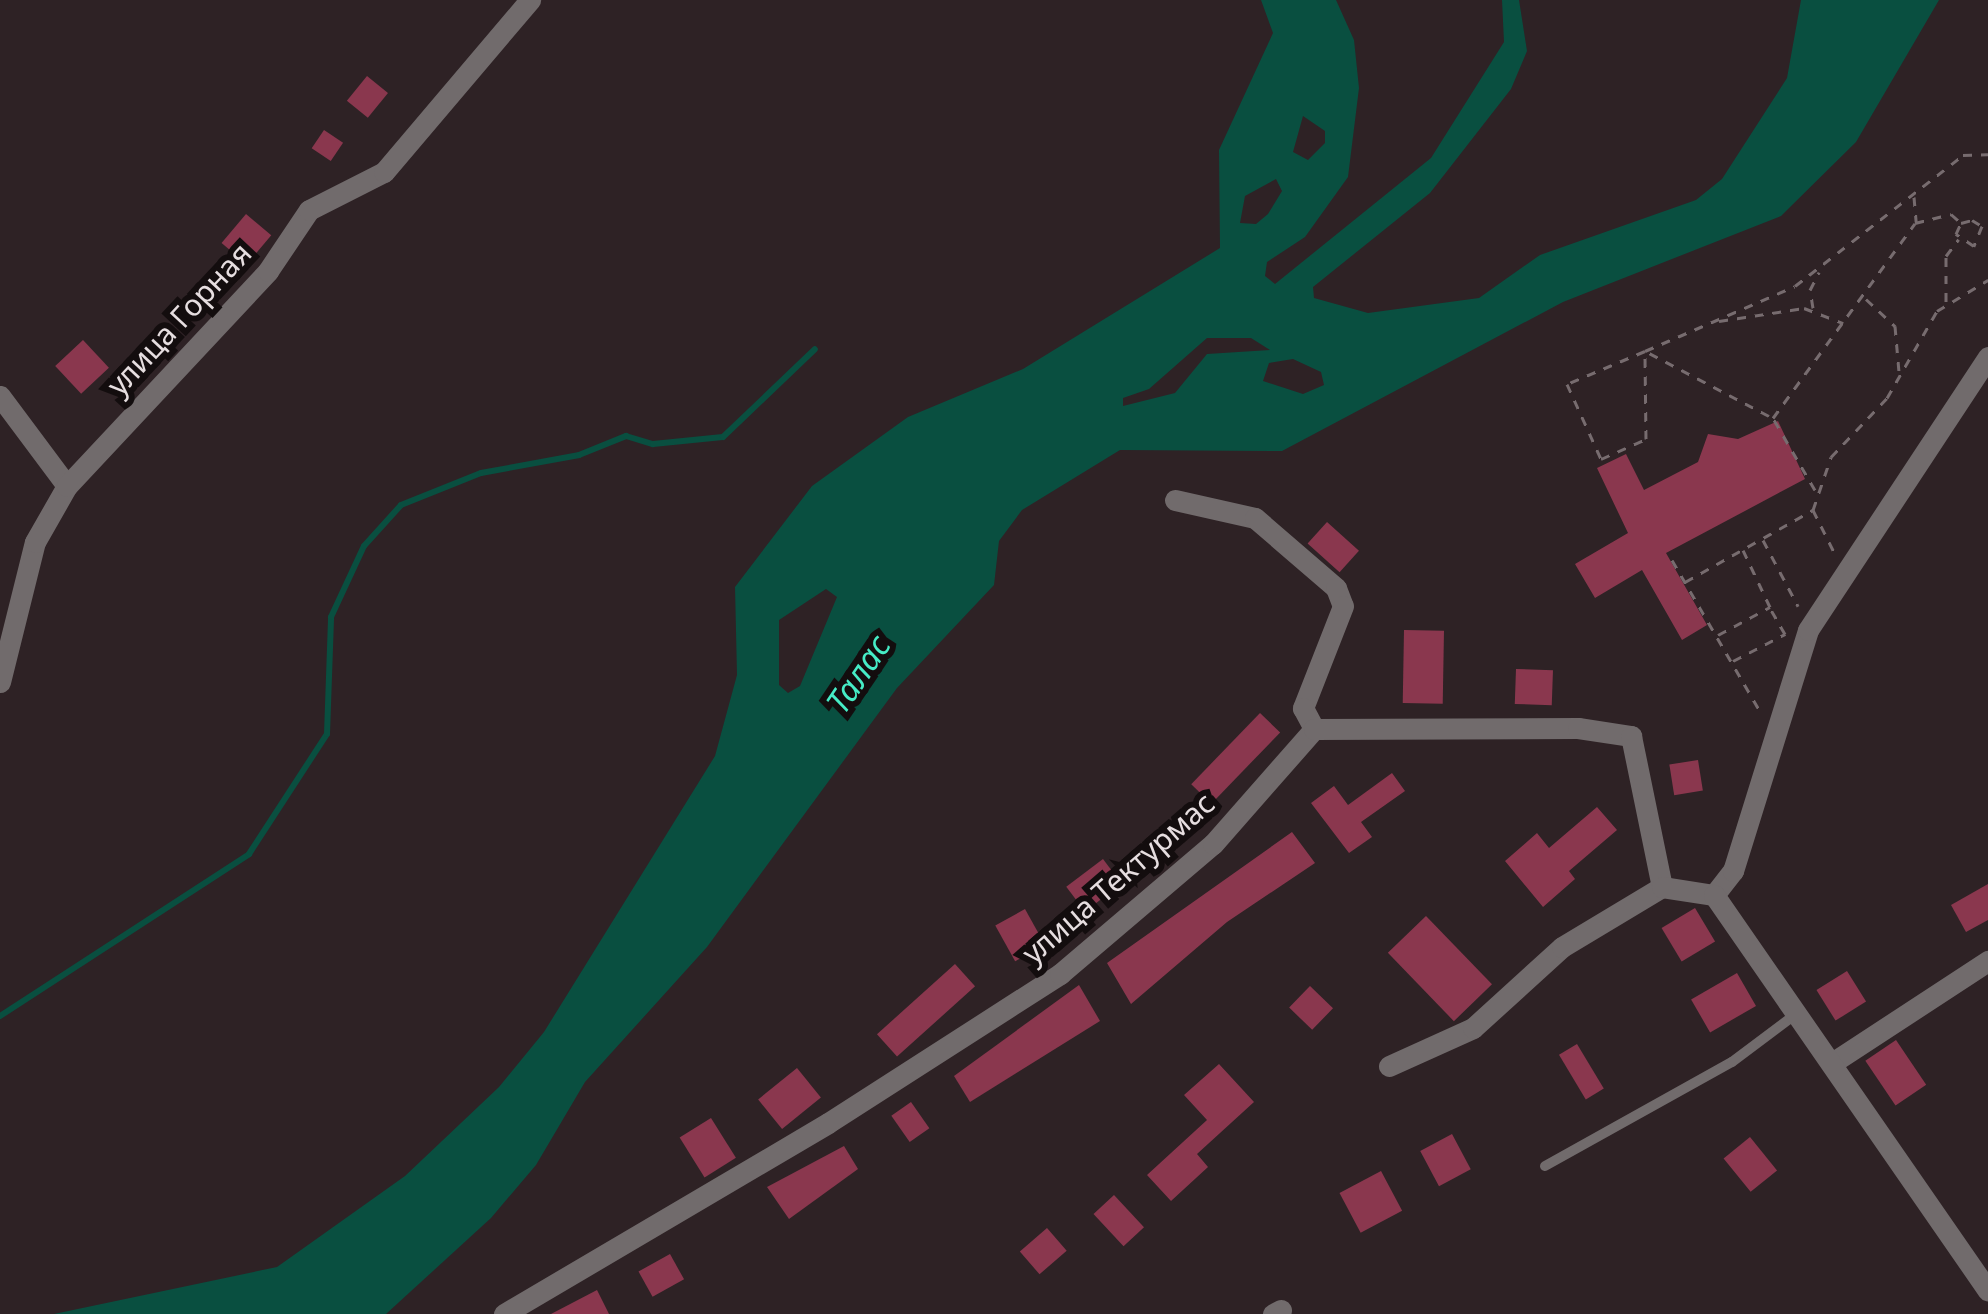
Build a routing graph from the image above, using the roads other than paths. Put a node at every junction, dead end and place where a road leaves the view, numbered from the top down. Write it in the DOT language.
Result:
graph roads {
  1 [pos="530,0"];
  2 [pos="1988,357"];
  3 [pos="0,397"];
  4 [pos="67,486"];
  5 [pos="1175,500"];
  6 [pos="0,682"];
  7 [pos="1314,729"];
  8 [pos="1661,887"];
  9 [pos="1714,895"];
  10 [pos="1988,961"];
  11 [pos="1799,1012"];
  12 [pos="1835,1061"];
  13 [pos="1389,1066"];
  14 [pos="1545,1166"];
  15 [pos="1988,1290"];
  16 [pos="504,1314"];
  1 -- 4 [label="street, улица Горная"];
  2 -- 9 [label="street"];
  3 -- 4 [label="street"];
  4 -- 6 [label="street, улица Горная"];
  5 -- 7 [label="street"];
  7 -- 8 [label="street"];
  7 -- 16 [label="street, улица Тектурмас"];
  8 -- 9 [label="street"];
  8 -- 13 [label="street"];
  9 -- 11 [label="street"];
  10 -- 12 [label="street"];
  11 -- 12 [label="street"];
  11 -- 14 [label="lane"];
  12 -- 15 [label="street"];
}
